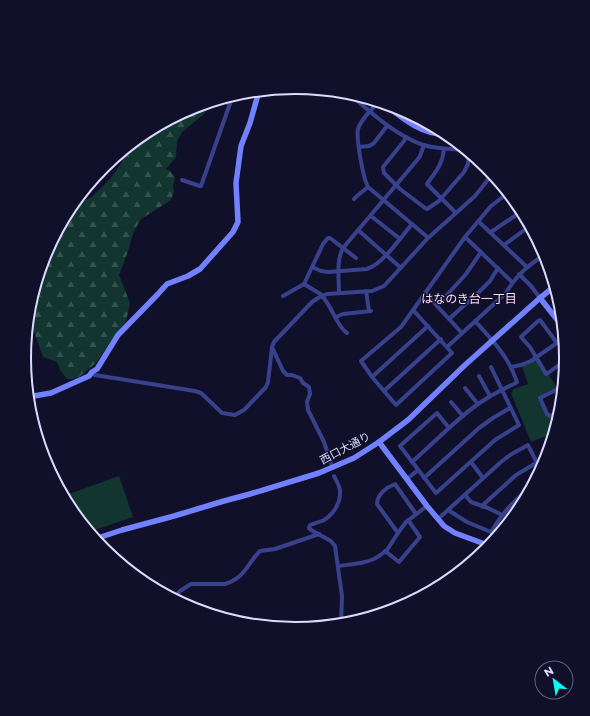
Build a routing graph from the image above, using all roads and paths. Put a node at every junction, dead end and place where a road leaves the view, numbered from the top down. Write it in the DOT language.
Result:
graph roads {
  1 [pos="257,97"];
  2 [pos="358,102"];
  3 [pos="230,104"];
  4 [pos="374,106"];
  5 [pos="369,111"];
  6 [pos="398,115"];
  7 [pos="386,126"];
  8 [pos="434,133"];
  9 [pos="406,137"];
  10 [pos="424,145"];
  11 [pos="359,147"];
  12 [pos="444,149"];
  13 [pos="457,150"];
  14 [pos="468,159"];
  15 [pos="488,179"];
  16 [pos="182,180"];
  17 [pos="397,185"];
  18 [pos="368,187"];
  19 [pos="504,196"];
  20 [pos="441,198"];
  21 [pos="354,199"];
  22 [pos="384,200"];
  23 [pos="455,212"];
  24 [pos="517,214"];
  25 [pos="371,216"];
  26 [pos="478,221"];
  27 [pos="412,224"];
  28 [pos="526,229"];
  29 [pos="358,230"];
  30 [pos="491,232"];
  31 [pos="465,237"];
  32 [pos="428,238"];
  33 [pos="400,239"];
  34 [pos="504,245"];
  35 [pos="343,248"];
  36 [pos="481,252"];
  37 [pos="387,255"];
  38 [pos="356,258"];
  39 [pos="539,258"];
  40 [pos="312,267"];
  41 [pos="527,267"];
  42 [pos="401,268"];
  43 [pos="498,268"];
  44 [pos="339,271"];
  45 [pos="519,274"];
  46 [pos="512,282"];
  47 [pos="304,284"];
  48 [pos="550,290"];
  49 [pos="366,291"];
  50 [pos="339,293"];
  51 [pos="425,293"];
  52 [pos="283,296"];
  53 [pos="322,296"];
  54 [pos="540,298"];
  55 [pos="437,306"];
  56 [pos="413,310"];
  57 [pos="336,317"];
  58 [pos="449,319"];
  59 [pos="556,319"];
  60 [pos="475,321"];
  61 [pos="428,326"];
  62 [pos="462,333"];
  63 [pos="348,334"];
  64 [pos="440,339"];
  65 [pos="493,340"];
  66 [pos="557,343"];
  67 [pos="272,346"];
  68 [pos="447,347"];
  69 [pos="535,357"];
  70 [pos="559,365"];
  71 [pos="491,367"];
  72 [pos="511,367"];
  73 [pos="92,372"];
  74 [pos="479,376"];
  75 [pos="372,377"];
  76 [pos="465,388"];
  77 [pos="557,389"];
  78 [pos="502,390"];
  79 [pos="384,391"];
  80 [pos="34,396"];
  81 [pos="490,396"];
  82 [pos="451,402"];
  83 [pos="478,404"];
  84 [pos="510,408"];
  85 [pos="553,414"];
  86 [pos="463,416"];
  87 [pos="449,428"];
  88 [pos="378,442"];
  89 [pos="412,462"];
  90 [pos="471,462"];
  91 [pos="331,463"];
  92 [pos="536,463"];
  93 [pos="418,470"];
  94 [pos="334,476"];
  95 [pos="424,478"];
  96 [pos="483,478"];
  97 [pos="407,480"];
  98 [pos="522,494"];
  99 [pos="465,496"];
  100 [pos="427,506"];
  101 [pos="483,507"];
  102 [pos="448,510"];
  103 [pos="416,514"];
  104 [pos="502,515"];
  105 [pos="438,519"];
  106 [pos="408,520"];
  107 [pos="398,532"];
  108 [pos="491,532"];
  109 [pos="319,534"];
  110 [pos="101,537"];
  111 [pos="483,544"];
  112 [pos="384,551"];
  113 [pos="338,566"];
  114 [pos="177,594"];
  115 [pos="341,618"];
  1 -- 73 [label="street"];
  2 -- 5 [label="street"];
  3 -- 16 [label="street"];
  4 -- 5 [label="street"];
  5 -- 7 [label="street"];
  5 -- 11 [label="street"];
  6 -- 8 [label="street"];
  7 -- 9 [label="street"];
  7 -- 11 [label="street"];
  9 -- 10 [label="street"];
  9 -- 17 [label="street"];
  10 -- 12 [label="street"];
  10 -- 17 [label="street"];
  11 -- 18 [label="street"];
  12 -- 13 [label="street"];
  12 -- 20 [label="street"];
  14 -- 20 [label="street"];
  15 -- 23 [label="street"];
  17 -- 20 [label="street"];
  17 -- 22 [label="street"];
  18 -- 21 [label="street"];
  18 -- 22 [label="street"];
  19 -- 26 [label="street"];
  20 -- 23 [label="street"];
  22 -- 25 [label="street"];
  22 -- 27 [label="street"];
  23 -- 32 [label="street"];
  24 -- 30 [label="street"];
  25 -- 29 [label="street"];
  25 -- 33 [label="street"];
  26 -- 30 [label="street"];
  26 -- 31 [label="street"];
  27 -- 32 [label="street"];
  27 -- 33 [label="street"];
  28 -- 34 [label="street"];
  29 -- 35 [label="street"];
  29 -- 37 [label="street"];
  30 -- 34 [label="street"];
  31 -- 36 [label="street"];
  31 -- 51 [label="street"];
  32 -- 42 [label="street"];
  33 -- 37 [label="street"];
  34 -- 41 [label="street"];
  35 -- 38 [label="street"];
  35 -- 40 [label="street"];
  35 -- 44 [label="street"];
  36 -- 43 [label="street"];
  36 -- 55 [label="street"];
  37 -- 42 [label="street"];
  37 -- 44 [label="street"];
  39 -- 41 [label="street"];
  40 -- 44 [label="street"];
  40 -- 47 [label="street"];
  41 -- 45 [label="street"];
  42 -- 49 [label="street"];
  43 -- 46 [label="street"];
  43 -- 58 [label="street"];
  44 -- 50 [label="street"];
  45 -- 46 [label="street"];
  45 -- 54 [label="street"];
  46 -- 60 [label="street"];
  47 -- 52 [label="street"];
  47 -- 53 [label="street"];
  48 -- 54 [label="street, 西口大通り"];
  49 -- 50 [label="street"];
  49 -- 57 [label="street"];
  50 -- 53 [label="street"];
  51 -- 55 [label="street"];
  51 -- 56 [label="street"];
  53 -- 57 [label="street"];
  53 -- 67 [label="street"];
  54 -- 59 [label="street"];
  54 -- 65 [label="street, 西口大通り"];
  55 -- 58 [label="street"];
  56 -- 61 [label="street"];
  56 -- 75 [label="street"];
  57 -- 63 [label="street"];
  58 -- 62 [label="street"];
  60 -- 62 [label="street"];
  60 -- 65 [label="street"];
  61 -- 64 [label="street"];
  61 -- 75 [label="street"];
  62 -- 68 [label="street"];
  64 -- 68 [label="street"];
  64 -- 79 [label="street"];
  65 -- 72 [label="street"];
  65 -- 88 [label="street, 西口大通り"];
  66 -- 69 [label="street"];
  66 -- 69 [label="street"];
  67 -- 73 [label="street"];
  67 -- 91 [label="street"];
  68 -- 79 [label="street"];
  69 -- 70 [label="street"];
  69 -- 72 [label="street"];
  71 -- 78 [label="street"];
  72 -- 78 [label="street"];
  73 -- 80 [label="street"];
  74 -- 81 [label="street"];
  75 -- 79 [label="street"];
  76 -- 83 [label="street"];
  77 -- 85 [label="street"];
  78 -- 81 [label="street"];
  78 -- 84 [label="street"];
  81 -- 83 [label="street"];
  82 -- 86 [label="street"];
  83 -- 86 [label="street"];
  84 -- 90 [label="street"];
  84 -- 95 [label="street"];
  86 -- 87 [label="street"];
  87 -- 89 [label="street"];
  87 -- 89 [label="street"];
  88 -- 97 [label="street"];
  88 -- 110 [label="street, 西口大通り"];
  89 -- 93 [label="street"];
  90 -- 95 [label="street"];
  90 -- 96 [label="street"];
  92 -- 96 [label="street"];
  92 -- 101 [label="street"];
  93 -- 95 [label="street"];
  93 -- 97 [label="street"];
  94 -- 109 [label="street"];
  96 -- 99 [label="street"];
  97 -- 100 [label="street"];
  98 -- 104 [label="street"];
  99 -- 101 [label="street"];
  99 -- 102 [label="street"];
  100 -- 103 [label="street"];
  100 -- 105 [label="street"];
  101 -- 104 [label="street"];
  102 -- 105 [label="street"];
  102 -- 108 [label="street"];
  103 -- 106 [label="street"];
  103 -- 107 [label="street"];
  104 -- 108 [label="street"];
  105 -- 111 [label="street"];
  106 -- 107 [label="street"];
  106 -- 112 [label="street"];
  107 -- 112 [label="street"];
  109 -- 113 [label="street"];
  109 -- 114 [label="street"];
  112 -- 113 [label="street"];
  113 -- 115 [label="street"];
}
